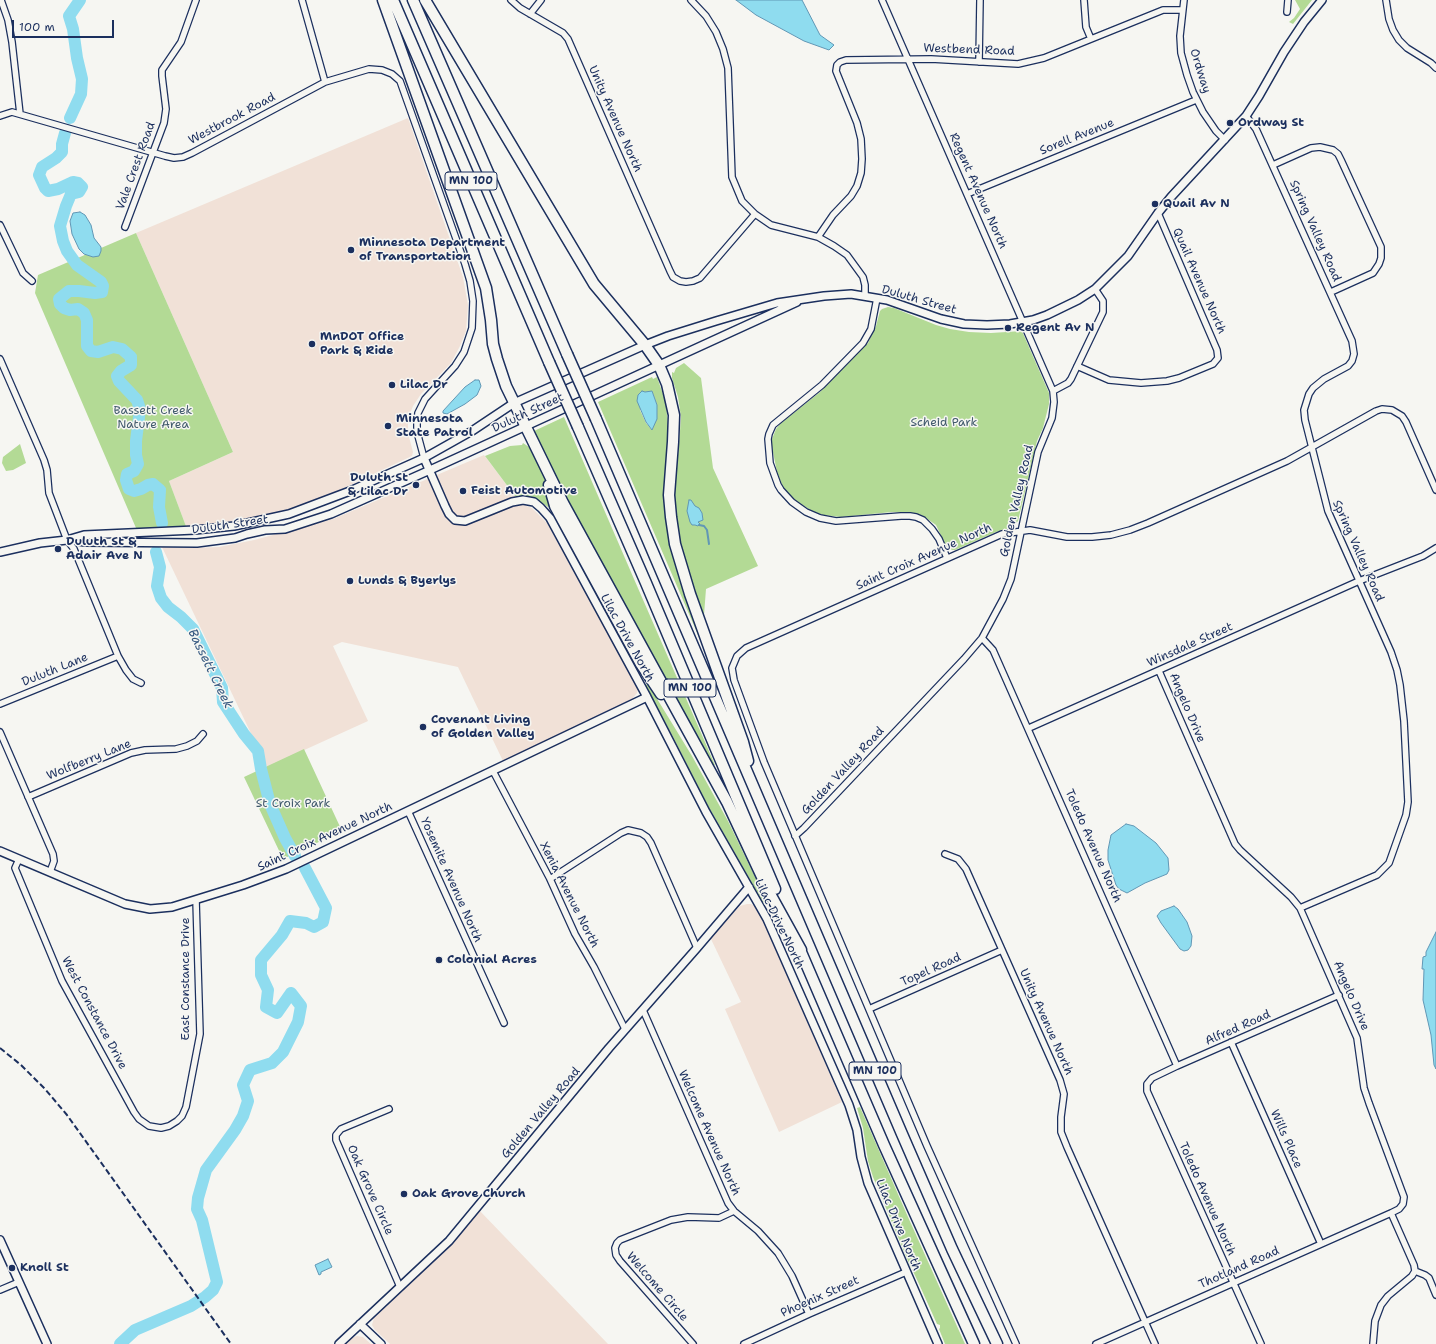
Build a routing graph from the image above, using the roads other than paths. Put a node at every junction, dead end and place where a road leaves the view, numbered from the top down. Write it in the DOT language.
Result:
graph roads {
  1 [pos="1,0"];
  2 [pos="196,0"];
  3 [pos="302,0"];
  4 [pos="383,0"];
  5 [pos="393,0"];
  6 [pos="413,0"];
  7 [pos="425,0"];
  8 [pos="511,0"];
  9 [pos="541,0"];
  10 [pos="691,0"];
  11 [pos="882,0"];
  12 [pos="980,0"];
  13 [pos="1084,0"];
  14 [pos="1184,0"];
  15 [pos="1288,0"];
  16 [pos="1322,0"];
  17 [pos="1386,0"];
  18 [pos="1182,10"];
  19 [pos="1287,12"];
  20 [pos="530,14"];
  21 [pos="1091,39"];
  22 [pos="908,60"];
  23 [pos="979,62"];
  24 [pos="1436,68"];
  25 [pos="400,81"];
  26 [pos="325,82"];
  27 [pos="1196,100"];
  28 [pos="20,114"];
  29 [pos="0,116"];
  30 [pos="1246,116"];
  31 [pos="1225,140"];
  32 [pos="154,153"];
  33 [pos="1273,165"];
  34 [pos="967,194"];
  35 [pos="1158,213"];
  36 [pos="755,214"];
  37 [pos="0,225"];
  38 [pos="126,227"];
  39 [pos="818,237"];
  40 [pos="32,281"];
  41 [pos="1095,289"];
  42 [pos="1331,292"];
  43 [pos="865,296"];
  44 [pos="878,298"];
  45 [pos="802,300"];
  46 [pos="1023,322"];
  47 [pos="645,345"];
  48 [pos="0,359"];
  49 [pos="659,366"];
  50 [pos="1077,366"];
  51 [pos="1053,391"];
  52 [pos="514,403"];
  53 [pos="526,426"];
  54 [pos="1312,448"];
  55 [pos="424,458"];
  56 [pos="430,470"];
  57 [pos="1436,490"];
  58 [pos="1021,531"];
  59 [pos="67,540"];
  60 [pos="1436,548"];
  61 [pos="0,552"];
  62 [pos="947,558"];
  63 [pos="1359,581"];
  64 [pos="982,638"];
  65 [pos="118,656"];
  66 [pos="1159,671"];
  67 [pos="141,683"];
  68 [pos="647,697"];
  69 [pos="0,704"];
  70 [pos="1029,728"];
  71 [pos="0,732"];
  72 [pos="203,734"];
  73 [pos="493,771"];
  74 [pos="28,796"];
  75 [pos="757,796"];
  76 [pos="408,811"];
  77 [pos="795,836"];
  78 [pos="0,851"];
  79 [pos="945,854"];
  80 [pos="19,859"];
  81 [pos="50,872"];
  82 [pos="550,879"];
  83 [pos="750,887"];
  84 [pos="196,900"];
  85 [pos="1300,908"];
  86 [pos="697,948"];
  87 [pos="800,950"];
  88 [pos="1002,950"];
  89 [pos="1339,995"];
  90 [pos="869,1009"];
  91 [pos="643,1010"];
  92 [pos="504,1023"];
  93 [pos="625,1029"];
  94 [pos="1231,1042"];
  95 [pos="1177,1066"];
  96 [pos="1147,1084"];
  97 [pos="389,1109"];
  98 [pos="149,1126"];
  99 [pos="734,1211"];
  100 [pos="1391,1213"];
  101 [pos="0,1240"];
  102 [pos="1321,1244"];
  103 [pos="1415,1271"];
  104 [pos="906,1272"];
  105 [pos="19,1282"];
  106 [pos="1233,1282"];
  107 [pos="400,1286"];
  108 [pos="0,1290"];
  109 [pos="1436,1294"];
  110 [pos="809,1314"];
  111 [pos="1146,1322"];
  112 [pos="360,1324"];
  113 [pos="47,1344"];
  114 [pos="339,1344"];
  115 [pos="381,1344"];
  116 [pos="693,1344"];
  117 [pos="744,1344"];
  118 [pos="938,1344"];
  119 [pos="974,1344"];
  120 [pos="997,1344"];
  121 [pos="1016,1344"];
  122 [pos="1096,1344"];
  123 [pos="1156,1344"];
  124 [pos="1261,1344"];
  125 [pos="1373,1344"];
  1 -- 28 [label="street"];
  2 -- 32 [label="street, Vale Crest Road"];
  3 -- 26 [label="street"];
  4 -- 52 [label="highway"];
  5 -- 87 [label="highway, MN 100, bridge"];
  6 -- 75 [label="highway, MN 100, bridge"];
  7 -- 47 [label="highway"];
  8 -- 20 [label="street, Unity Avenue North"];
  9 -- 20 [label="street"];
  10 -- 36 [label="street"];
  11 -- 22 [label="street, Regent Avenue North"];
  12 -- 23 [label="street"];
  13 -- 21 [label="street"];
  14 -- 18 [label="street, Ordway"];
  15 -- 19 [label="street"];
  16 -- 30 [label="street"];
  17 -- 24 [label="street"];
  18 -- 21 [label="street, Westbend Road"];
  18 -- 27 [label="street, Ordway"];
  20 -- 36 [label="street, Unity Avenue North"];
  21 -- 23 [label="street, Westbend Road"];
  22 -- 23 [label="street, Westbend Road"];
  22 -- 34 [label="street, Regent Avenue North"];
  22 -- 39 [label="street, Westbend Road"];
  25 -- 26 [label="street, Westbrook Road"];
  25 -- 55 [label="street, Lilac Drive North"];
  26 -- 32 [label="street, Westbrook Road"];
  27 -- 31 [label="street, Ordway"];
  27 -- 34 [label="street, Sorell Avenue"];
  28 -- 29 [label="street, Westbrook Road"];
  28 -- 32 [label="street, Westbrook Road"];
  30 -- 31 [label="street"];
  30 -- 33 [label="street, Spring Valley Road"];
  31 -- 35 [label="street"];
  32 -- 38 [label="street, Vale Crest Road"];
  33 -- 42 [label="street, Spring Valley Road"];
  33 -- 42 [label="street"];
  34 -- 46 [label="street, Regent Avenue North"];
  35 -- 41 [label="street"];
  35 -- 50 [label="street, Quail Avenue North"];
  36 -- 39 [label="street"];
  37 -- 40 [label="street"];
  39 -- 43 [label="street"];
  41 -- 46 [label="street, Duluth Street"];
  41 -- 50 [label="street"];
  42 -- 54 [label="street, Spring Valley Road"];
  43 -- 44 [label="street, Duluth Street"];
  43 -- 45 [label="street, Duluth Street"];
  44 -- 46 [label="street, Duluth Street"];
  44 -- 62 [label="street"];
  45 -- 47 [label="street, Duluth Street"];
  45 -- 49 [label="street, Duluth Street"];
  46 -- 51 [label="street, Regent Avenue North"];
  47 -- 49 [label="highway"];
  47 -- 52 [label="street, Duluth Street"];
  48 -- 59 [label="street"];
  49 -- 53 [label="street, Duluth Street"];
  49 -- 75 [label="highway"];
  50 -- 51 [label="street"];
  51 -- 58 [label="street, Golden Valley Road"];
  52 -- 53 [label="highway"];
  52 -- 55 [label="street, Duluth Street"];
  53 -- 56 [label="street, Duluth Street"];
  53 -- 87 [label="highway"];
  54 -- 57 [label="street, Saint Croix Avenue North"];
  54 -- 58 [label="street, Saint Croix Avenue North"];
  54 -- 63 [label="street, Spring Valley Road"];
  55 -- 56 [label="street, Lilac Drive North"];
  55 -- 59 [label="street, Duluth Street"];
  56 -- 59 [label="street, Duluth Street"];
  56 -- 68 [label="street, Lilac Drive North"];
  58 -- 62 [label="street, Saint Croix Avenue North"];
  58 -- 64 [label="street, Golden Valley Road"];
  59 -- 61 [label="street, Duluth Street"];
  59 -- 65 [label="street"];
  60 -- 63 [label="street, Winsdale Street"];
  62 -- 77 [label="street, Saint Croix Avenue North"];
  63 -- 66 [label="street, Winsdale Street"];
  63 -- 85 [label="street, Spring Valley Road"];
  64 -- 70 [label="street, Toledo Avenue North"];
  64 -- 77 [label="street, Golden Valley Road"];
  65 -- 67 [label="street"];
  65 -- 69 [label="street, Duluth Lane"];
  66 -- 70 [label="street, Winsdale Street"];
  66 -- 85 [label="street, Angelo Drive"];
  68 -- 73 [label="street, Saint Croix Avenue North"];
  68 -- 83 [label="street, Lilac Drive North"];
  70 -- 95 [label="street, Toledo Avenue North"];
  71 -- 74 [label="street"];
  72 -- 74 [label="street, Wolfberry Lane"];
  73 -- 76 [label="street, Saint Croix Avenue North"];
  73 -- 82 [label="street, Xenia Avenue North"];
  74 -- 81 [label="street"];
  75 -- 120 [label="highway, MN 100"];
  76 -- 84 [label="street, Saint Croix Avenue North"];
  76 -- 92 [label="street, Yosemite Avenue North"];
  77 -- 90 [label="street"];
  78 -- 80 [label="street, Saint Croix Avenue North"];
  79 -- 88 [label="street, Unity Avenue North"];
  80 -- 81 [label="street, Saint Croix Avenue North"];
  80 -- 98 [label="street, West Constance Drive"];
  81 -- 84 [label="street, Saint Croix Avenue North"];
  82 -- 86 [label="street"];
  82 -- 93 [label="street, Xenia Avenue North"];
  83 -- 86 [label="street, Golden Valley Road"];
  83 -- 104 [label="street, Lilac Drive North"];
  84 -- 98 [label="street, East Constance Drive"];
  85 -- 89 [label="street, Angelo Drive"];
  86 -- 91 [label="street, Golden Valley Road"];
  87 -- 119 [label="highway, MN 100"];
  88 -- 90 [label="street, Topel Road"];
  88 -- 111 [label="street, Unity Avenue North"];
  89 -- 94 [label="street, Alfred Road"];
  89 -- 100 [label="street, Angelo Drive"];
  90 -- 121 [label="street"];
  91 -- 93 [label="street, Golden Valley Road"];
  91 -- 99 [label="street, Welcome Avenue North"];
  93 -- 107 [label="street, Golden Valley Road"];
  94 -- 95 [label="street, Alfred Road"];
  94 -- 102 [label="street, Wills Place"];
  95 -- 96 [label="street, Alfred Road"];
  96 -- 106 [label="street, Toledo Avenue North"];
  97 -- 107 [label="street, Oak Grove Circle"];
  99 -- 110 [label="street, Welcome Avenue North"];
  99 -- 116 [label="street, Welcome Circle"];
  100 -- 102 [label="street, Thotland Road"];
  100 -- 103 [label="street"];
  101 -- 105 [label="street"];
  102 -- 106 [label="street, Thotland Road"];
  103 -- 109 [label="street"];
  103 -- 125 [label="street"];
  104 -- 110 [label="street, Phoenix Street"];
  104 -- 118 [label="street, Lilac Drive North"];
  105 -- 108 [label="street"];
  105 -- 113 [label="street"];
  106 -- 111 [label="street, Thotland Road"];
  106 -- 124 [label="street, Toledo Avenue North"];
  107 -- 112 [label="street, Golden Valley Road"];
  110 -- 117 [label="street, Phoenix Street"];
  111 -- 122 [label="street, Thotland Road"];
  111 -- 123 [label="street, Unity Avenue North"];
  112 -- 114 [label="street, Golden Valley Road"];
  112 -- 115 [label="street"];
}
